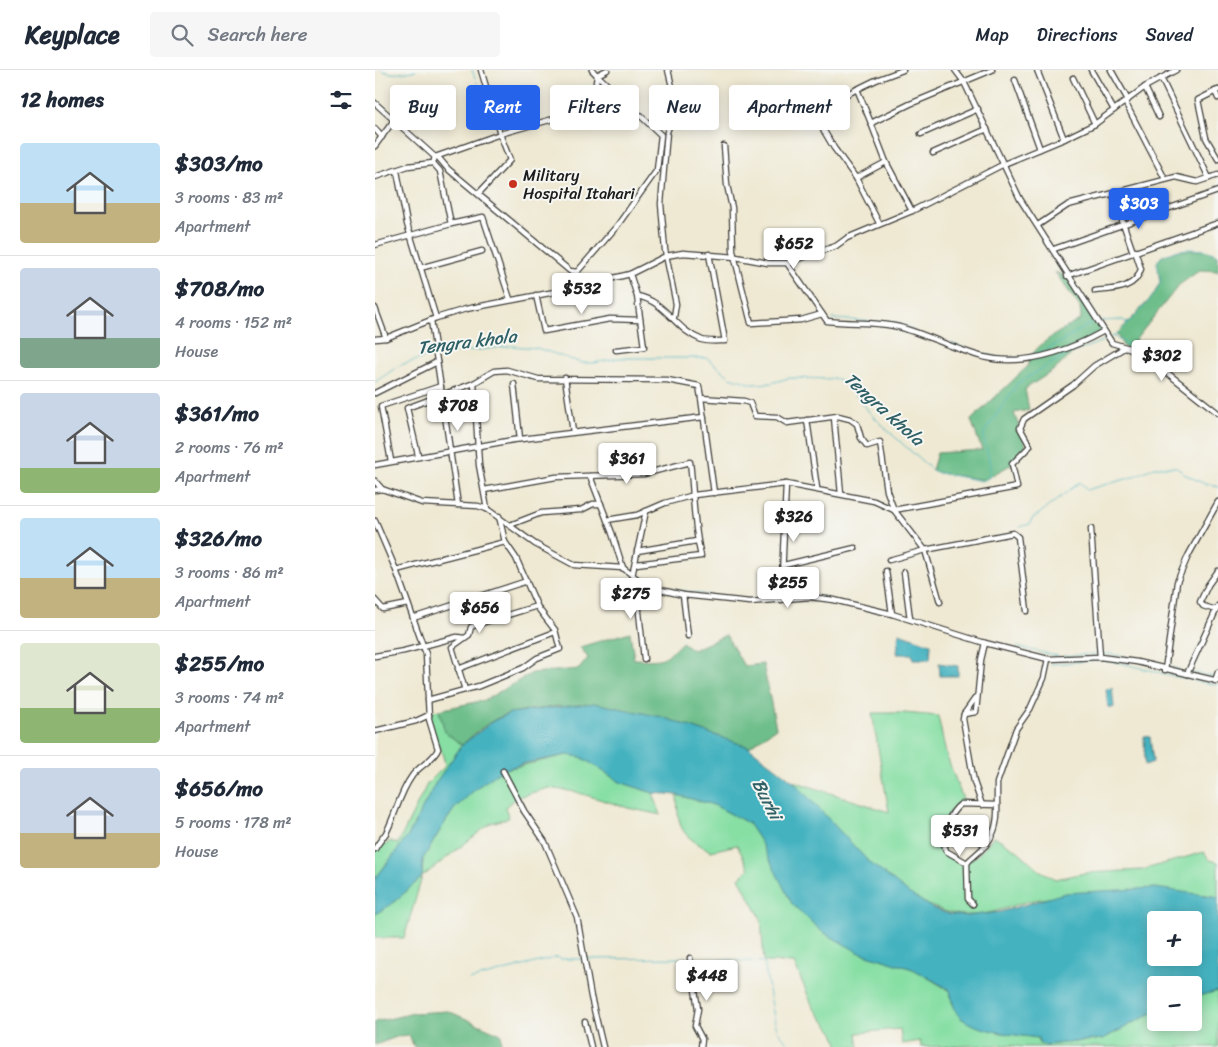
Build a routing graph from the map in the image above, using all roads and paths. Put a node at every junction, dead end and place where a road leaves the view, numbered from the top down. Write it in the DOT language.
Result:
graph roads {
  1 [pos="481,70"];
  2 [pos="592,70"];
  3 [pos="607,70"];
  4 [pos="667,70"];
  5 [pos="903,70"];
  6 [pos="955,70"];
  7 [pos="992,70"];
  8 [pos="1037,70"];
  9 [pos="1091,70"];
  10 [pos="1111,70"];
  11 [pos="1176,70"];
  12 [pos="597,75"];
  13 [pos="1073,78"];
  14 [pos="1161,78"];
  15 [pos="1015,80"];
  16 [pos="964,82"];
  17 [pos="1145,87"];
  18 [pos="857,89"];
  19 [pos="1217,90"];
  20 [pos="850,93"];
  21 [pos="1218,98"];
  22 [pos="1127,101"];
  23 [pos="375,103"];
  24 [pos="978,110"];
  25 [pos="1114,110"];
  26 [pos="390,116"];
  27 [pos="1159,117"];
  28 [pos="871,124"];
  29 [pos="1095,124"];
  30 [pos="390,127"];
  31 [pos="375,128"];
  32 [pos="406,130"];
  33 [pos="823,130"];
  34 [pos="987,130"];
  35 [pos="500,134"];
  36 [pos="921,134"];
  37 [pos="382,137"];
  38 [pos="1064,139"];
  39 [pos="375,146"];
  40 [pos="724,146"];
  41 [pos="1040,149"];
  42 [pos="933,152"];
  43 [pos="436,157"];
  44 [pos="1218,158"];
  45 [pos="886,162"];
  46 [pos="433,163"];
  47 [pos="1004,164"];
  48 [pos="397,171"];
  49 [pos="1218,175"];
  50 [pos="375,177"];
  51 [pos="856,178"];
  52 [pos="1209,178"];
  53 [pos="1165,179"];
  54 [pos="1218,191"];
  55 [pos="479,193"];
  56 [pos="1113,194"];
  57 [pos="912,211"];
  58 [pos="879,223"];
  59 [pos="1218,223"];
  60 [pos="451,224"];
  61 [pos="1038,225"];
  62 [pos="1124,226"];
  63 [pos="411,236"];
  64 [pos="375,245"];
  65 [pos="1054,249"];
  66 [pos="482,251"];
  67 [pos="1134,252"];
  68 [pos="709,254"];
  69 [pos="666,256"];
  70 [pos="736,256"];
  71 [pos="787,263"];
  72 [pos="420,268"];
  73 [pos="630,274"];
  74 [pos="1067,276"];
  75 [pos="1095,291"];
  76 [pos="535,294"];
  77 [pos="637,296"];
  78 [pos="510,299"];
  79 [pos="375,308"];
  80 [pos="822,314"];
  81 [pos="674,317"];
  82 [pos="433,318"];
  83 [pos="640,320"];
  84 [pos="1104,331"];
  85 [pos="386,338"];
  86 [pos="375,339"];
  87 [pos="1124,348"];
  88 [pos="616,350"];
  89 [pos="437,362"];
  90 [pos="565,378"];
  91 [pos="474,383"];
  92 [pos="514,384"];
  93 [pos="441,386"];
  94 [pos="375,393"];
  95 [pos="442,395"];
  96 [pos="701,398"];
  97 [pos="1218,413"];
  98 [pos="703,417"];
  99 [pos="834,417"];
  100 [pos="807,420"];
  101 [pos="573,432"];
  102 [pos="520,439"];
  103 [pos="477,445"];
  104 [pos="451,450"];
  105 [pos="418,456"];
  106 [pos="391,462"];
  107 [pos="375,465"];
  108 [pos="590,476"];
  109 [pos="375,481"];
  110 [pos="786,484"];
  111 [pos="817,488"];
  112 [pos="382,489"];
  113 [pos="375,490"];
  114 [pos="484,490"];
  115 [pos="714,493"];
  116 [pos="841,494"];
  117 [pos="694,495"];
  118 [pos="1218,502"];
  119 [pos="601,504"];
  120 [pos="457,505"];
  121 [pos="487,509"];
  122 [pos="894,510"];
  123 [pos="646,511"];
  124 [pos="499,516"];
  125 [pos="607,520"];
  126 [pos="375,521"];
  127 [pos="510,525"];
  128 [pos="1091,529"];
  129 [pos="505,542"];
  130 [pos="697,542"];
  131 [pos="855,548"];
  132 [pos="925,550"];
  133 [pos="637,551"];
  134 [pos="889,560"];
  135 [pos="636,564"];
  136 [pos="784,565"];
  137 [pos="623,568"];
  138 [pos="396,570"];
  139 [pos="885,571"];
  140 [pos="1218,571"];
  141 [pos="905,572"];
  142 [pos="632,576"];
  143 [pos="527,581"];
  144 [pos="639,581"];
  145 [pos="683,595"];
  146 [pos="375,600"];
  147 [pos="781,600"];
  148 [pos="940,602"];
  149 [pos="408,604"];
  150 [pos="537,606"];
  151 [pos="1217,608"];
  152 [pos="1027,611"];
  153 [pos="892,614"];
  154 [pos="413,618"];
  155 [pos="911,619"];
  156 [pos="555,632"];
  157 [pos="688,636"];
  158 [pos="464,638"];
  159 [pos="985,643"];
  160 [pos="423,646"];
  161 [pos="1100,655"];
  162 [pos="375,656"];
  163 [pos="644,659"];
  164 [pos="1048,660"];
  165 [pos="458,669"];
  166 [pos="1165,670"];
  167 [pos="1218,672"];
  168 [pos="1187,674"];
  169 [pos="1217,681"];
  170 [pos="465,690"];
  171 [pos="977,696"];
  172 [pos="428,700"];
  173 [pos="964,714"];
  174 [pos="429,715"];
  175 [pos="375,731"];
  176 [pos="503,772"];
  177 [pos="982,805"];
  178 [pos="997,805"];
  179 [pos="948,823"];
  180 [pos="986,844"];
  181 [pos="375,849"];
  182 [pos="967,863"];
  183 [pos="973,904"];
  184 [pos="690,958"];
  185 [pos="585,1022"];
  186 [pos="591,1047"];
  187 [pos="603,1047"];
  188 [pos="701,1047"];
  1 -- 35 [label="street"];
  2 -- 12 [label="street"];
  3 -- 12 [label="street"];
  4 -- 69 [label="street"];
  5 -- 18 [label="street"];
  6 -- 16 [label="street"];
  7 -- 16 [label="street"];
  8 -- 38 [label="street"];
  9 -- 25 [label="street"];
  10 -- 22 [label="street"];
  11 -- 14 [label="street"];
  12 -- 35 [label="street"];
  12 -- 55 [label="street"];
  13 -- 29 [label="street"];
  14 -- 17 [label="street"];
  14 -- 52 [label="street"];
  15 -- 41 [label="street"];
  16 -- 24 [label="street"];
  16 -- 28 [label="street"];
  17 -- 22 [label="street"];
  17 -- 27 [label="street"];
  18 -- 20 [label="street"];
  18 -- 28 [label="street"];
  19 -- 21 [label="street"];
  19 -- 44 [label="street"];
  22 -- 25 [label="street"];
  22 -- 53 [label="street"];
  23 -- 26 [label="street"];
  24 -- 34 [label="street"];
  24 -- 36 [label="street"];
  25 -- 29 [label="street"];
  28 -- 45 [label="street"];
  29 -- 38 [label="street"];
  30 -- 37 [label="street"];
  31 -- 37 [label="street"];
  32 -- 43 [label="street"];
  33 -- 51 [label="street"];
  34 -- 42 [label="street"];
  34 -- 47 [label="street"];
  35 -- 43 [label="street"];
  35 -- 55 [label="street"];
  37 -- 39 [label="street"];
  38 -- 41 [label="street"];
  40 -- 70 [label="street"];
  41 -- 47 [label="street"];
  43 -- 46 [label="street"];
  43 -- 55 [label="street"];
  45 -- 51 [label="street"];
  45 -- 57 [label="street"];
  46 -- 48 [label="street"];
  46 -- 60 [label="street"];
  47 -- 57 [label="street"];
  47 -- 61 [label="street"];
  48 -- 50 [label="street"];
  48 -- 63 [label="street"];
  49 -- 52 [label="street"];
  51 -- 58 [label="street"];
  52 -- 53 [label="street"];
  53 -- 56 [label="street"];
  54 -- 62 [label="street"];
  56 -- 61 [label="street"];
  56 -- 62 [label="street"];
  57 -- 58 [label="street"];
  58 -- 71 [label="street"];
  59 -- 67 [label="street"];
  60 -- 63 [label="street"];
  60 -- 78 [label="street"];
  61 -- 65 [label="street"];
  62 -- 65 [label="street"];
  62 -- 67 [label="street"];
  63 -- 64 [label="street"];
  63 -- 72 [label="street"];
  65 -- 74 [label="street"];
  66 -- 72 [label="street"];
  67 -- 74 [label="street"];
  67 -- 75 [label="street"];
  68 -- 69 [label="street"];
  68 -- 70 [label="street"];
  68 -- 81 [label="street"];
  69 -- 73 [label="street"];
  69 -- 81 [label="street"];
  70 -- 71 [label="street"];
  70 -- 80 [label="street"];
  71 -- 80 [label="street"];
  72 -- 82 [label="street"];
  73 -- 76 [label="street"];
  73 -- 77 [label="street"];
  74 -- 84 [label="street"];
  76 -- 78 [label="street"];
  76 -- 83 [label="street"];
  77 -- 81 [label="street"];
  77 -- 83 [label="street"];
  78 -- 82 [label="street"];
  79 -- 85 [label="street"];
  80 -- 84 [label="street"];
  82 -- 85 [label="street"];
  82 -- 89 [label="street"];
  83 -- 88 [label="street"];
  84 -- 87 [label="street"];
  85 -- 86 [label="street"];
  87 -- 97 [label="street"];
  87 -- 122 [label="street"];
  89 -- 93 [label="street"];
  89 -- 94 [label="street"];
  90 -- 91 [label="street"];
  90 -- 96 [label="street"];
  90 -- 101 [label="street"];
  91 -- 95 [label="street"];
  91 -- 103 [label="street"];
  92 -- 102 [label="street"];
  93 -- 95 [label="street"];
  93 -- 106 [label="street"];
  95 -- 104 [label="street"];
  95 -- 105 [label="street"];
  96 -- 98 [label="street"];
  96 -- 100 [label="street"];
  98 -- 101 [label="street"];
  98 -- 115 [label="street"];
  99 -- 100 [label="street"];
  99 -- 116 [label="street"];
  99 -- 122 [label="street"];
  100 -- 111 [label="street"];
  101 -- 102 [label="street"];
  102 -- 103 [label="street"];
  103 -- 104 [label="street"];
  103 -- 114 [label="street"];
  104 -- 105 [label="street"];
  104 -- 120 [label="street"];
  105 -- 106 [label="street"];
  106 -- 107 [label="street"];
  108 -- 114 [label="street"];
  108 -- 117 [label="street"];
  108 -- 119 [label="street"];
  109 -- 112 [label="street"];
  110 -- 111 [label="street"];
  110 -- 115 [label="street"];
  110 -- 136 [label="street"];
  111 -- 116 [label="street"];
  112 -- 113 [label="street"];
  112 -- 120 [label="street"];
  114 -- 121 [label="street"];
  115 -- 117 [label="street"];
  116 -- 122 [label="street"];
  117 -- 123 [label="street"];
  117 -- 130 [label="street"];
  118 -- 166 [label="street"];
  119 -- 125 [label="street"];
  119 -- 127 [label="street"];
  120 -- 121 [label="street"];
  121 -- 124 [label="street"];
  122 -- 132 [label="street"];
  123 -- 125 [label="street"];
  123 -- 133 [label="street"];
  124 -- 127 [label="street"];
  124 -- 129 [label="street"];
  125 -- 137 [label="street"];
  126 -- 138 [label="street"];
  127 -- 137 [label="street"];
  128 -- 161 [label="street"];
  129 -- 138 [label="street"];
  129 -- 143 [label="street"];
  130 -- 133 [label="street"];
  130 -- 135 [label="street"];
  131 -- 136 [label="street"];
  132 -- 134 [label="street"];
  132 -- 148 [label="street"];
  132 -- 152 [label="street"];
  133 -- 135 [label="street"];
  135 -- 142 [label="street"];
  136 -- 147 [label="street"];
  137 -- 142 [label="street"];
  138 -- 149 [label="street"];
  139 -- 153 [label="street"];
  140 -- 151 [label="street"];
  141 -- 155 [label="street"];
  142 -- 144 [label="street"];
  143 -- 150 [label="street"];
  143 -- 154 [label="street"];
  144 -- 145 [label="street"];
  144 -- 163 [label="street"];
  145 -- 147 [label="street"];
  145 -- 157 [label="street"];
  146 -- 149 [label="street"];
  147 -- 153 [label="street"];
  149 -- 154 [label="street"];
  150 -- 156 [label="street"];
  150 -- 158 [label="street"];
  151 -- 168 [label="street"];
  153 -- 155 [label="street"];
  154 -- 160 [label="street"];
  155 -- 159 [label="street"];
  156 -- 165 [label="street"];
  156 -- 170 [label="street"];
  158 -- 160 [label="street"];
  158 -- 165 [label="street"];
  159 -- 164 [label="street"];
  159 -- 171 [label="street"];
  160 -- 162 [label="street"];
  160 -- 172 [label="street"];
  161 -- 164 [label="street"];
  161 -- 166 [label="street"];
  164 -- 178 [label="street"];
  165 -- 170 [label="street"];
  166 -- 168 [label="street"];
  167 -- 169 [label="street"];
  168 -- 169 [label="street"];
  170 -- 172 [label="street"];
  171 -- 173 [label="street"];
  171 -- 173 [label="street"];
  172 -- 174 [label="street"];
  173 -- 177 [label="street"];
  174 -- 175 [label="street"];
  174 -- 181 [label="street"];
  176 -- 187 [label="street"];
  177 -- 178 [label="street"];
  177 -- 179 [label="street"];
  178 -- 180 [label="street"];
  179 -- 180 [label="street"];
  179 -- 182 [label="street"];
  180 -- 182 [label="street"];
  182 -- 183 [label="street"];
  184 -- 188 [label="street"];
  185 -- 186 [label="street"];
}
